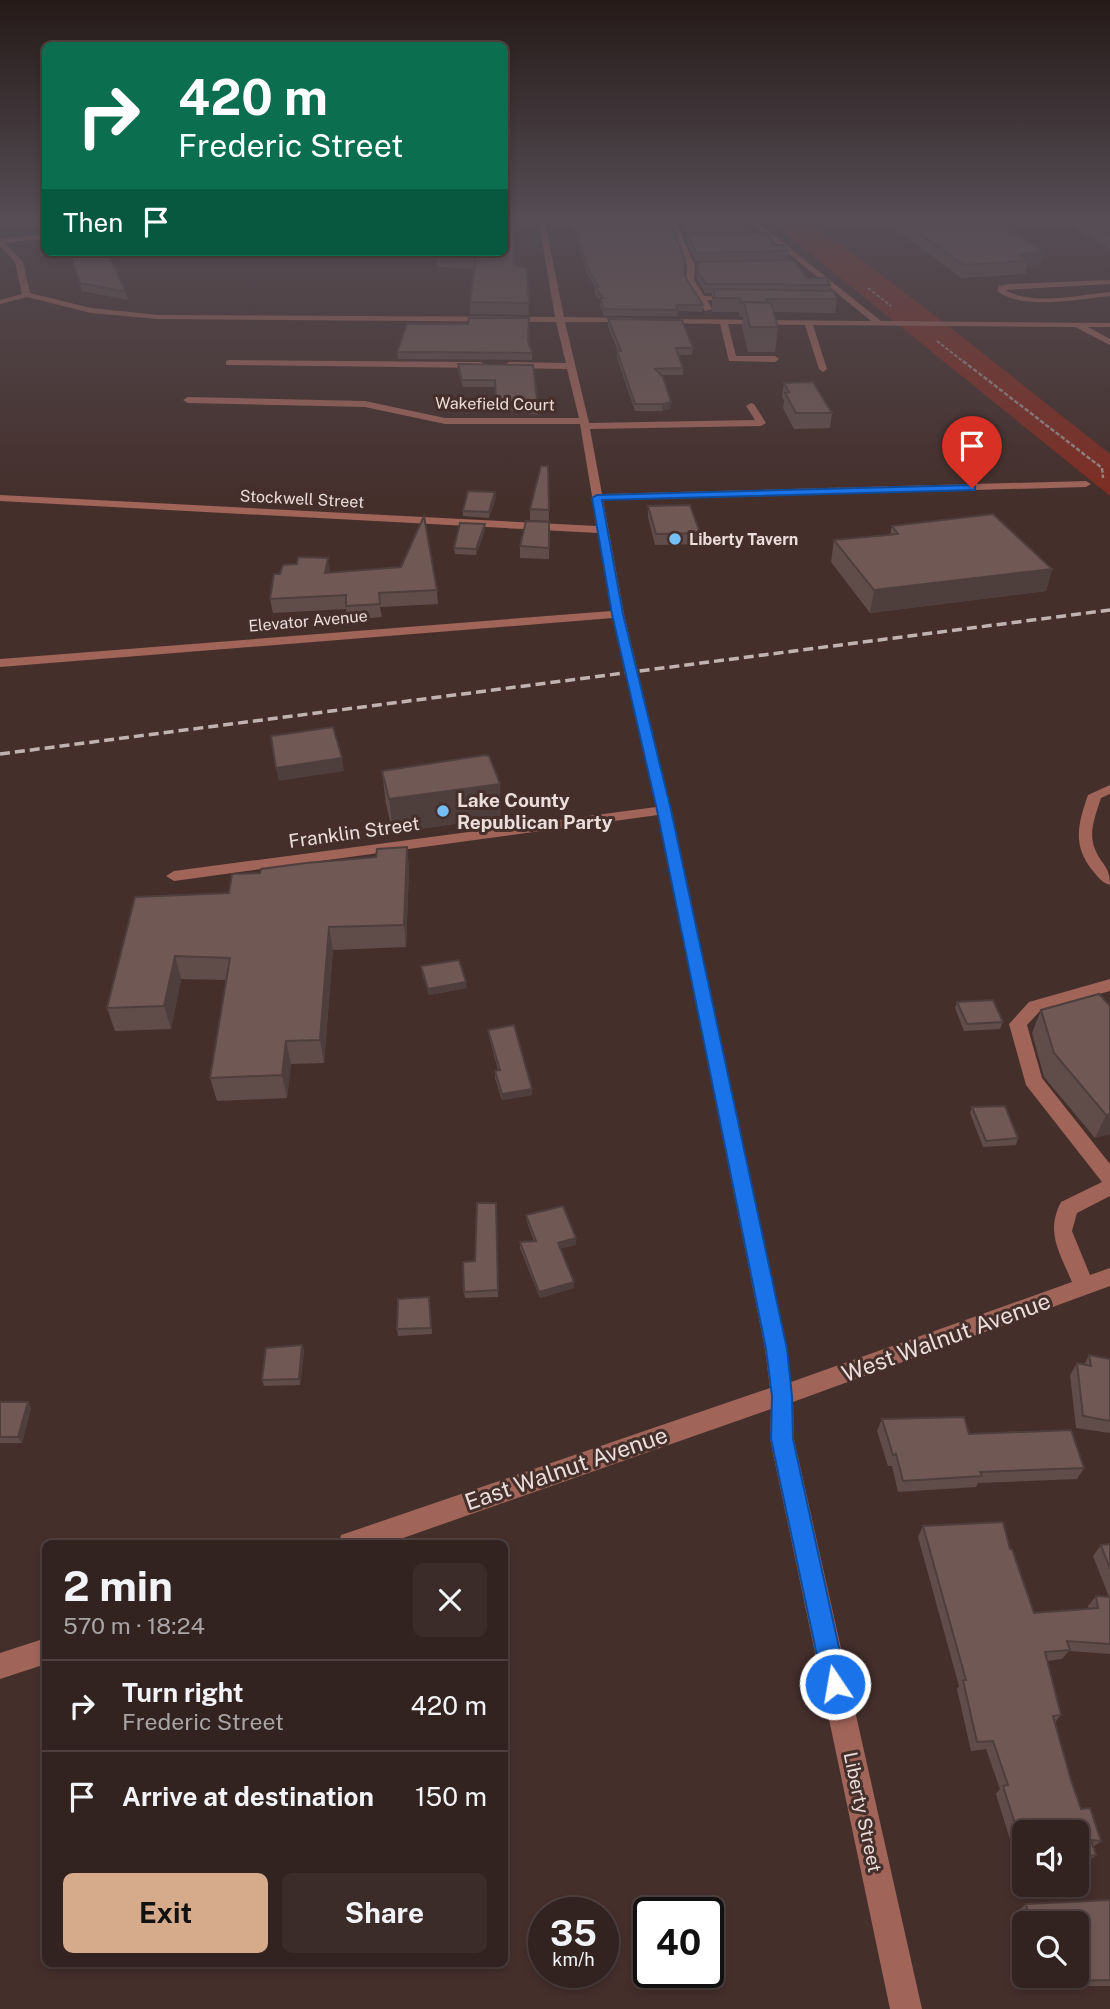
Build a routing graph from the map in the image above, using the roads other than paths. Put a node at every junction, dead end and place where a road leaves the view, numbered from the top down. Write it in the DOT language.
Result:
graph roads {
  1 [pos="95,311"];
  2 [pos="558,311"];
  3 [pos="712,311"];
  4 [pos="864,311"];
  5 [pos="1040,311"];
  6 [pos="560,320"];
  7 [pos="719,321"];
  8 [pos="808,322"];
  9 [pos="879,323"];
  10 [pos="1058,325"];
  11 [pos="1110,325"];
  12 [pos="1077,326"];
  13 [pos="1110,342"];
  14 [pos="775,359"];
  15 [pos="229,363"];
  16 [pos="488,365"];
  17 [pos="501,365"];
  18 [pos="572,366"];
  19 [pos="823,369"];
  20 [pos="188,400"];
  21 [pos="751,406"];
  22 [pos="584,424"];
  23 [pos="1086,484"];
  24 [pos="0,498"];
  25 [pos="597,498"];
  26 [pos="602,529"];
  27 [pos="618,614"];
  28 [pos="0,663"];
  29 [pos="1110,789"];
  30 [pos="664,810"];
  31 [pos="174,876"];
  32 [pos="1110,880"];
  33 [pos="1110,985"];
  34 [pos="1110,1178"];
  35 [pos="1110,1187"];
  36 [pos="1110,1277"];
  37 [pos="1084,1286"];
  38 [pos="782,1396"];
  39 [pos="361,1540"];
  40 [pos="42,1651"];
  41 [pos="0,1667"];
  42 [pos="906,2009"];
  1 -- 6 [label="street"];
  2 -- 6 [label="street, Liberty Street"];
  3 -- 7 [label="street"];
  4 -- 9 [label="street"];
  5 -- 10 [label="street"];
  6 -- 7 [label="street"];
  6 -- 18 [label="street, Liberty Street"];
  7 -- 8 [label="street"];
  7 -- 14 [label="street"];
  8 -- 9 [label="street"];
  8 -- 19 [label="street"];
  9 -- 10 [label="street"];
  10 -- 12 [label="street"];
  11 -- 12 [label="street"];
  12 -- 13 [label="street"];
  15 -- 16 [label="street"];
  17 -- 18 [label="street"];
  18 -- 22 [label="street, Liberty Street"];
  20 -- 22 [label="street, Wakefield Court"];
  21 -- 22 [label="street, Wakefield Court"];
  22 -- 25 [label="street, Liberty Street"];
  23 -- 25 [label="street"];
  24 -- 26 [label="street, Stockwell Street"];
  25 -- 26 [label="street, Liberty Street"];
  26 -- 27 [label="street, Liberty Street"];
  27 -- 28 [label="street, Elevator Avenue"];
  27 -- 30 [label="street, Liberty Street"];
  29 -- 32 [label="street"];
  30 -- 31 [label="street, Franklin Street"];
  30 -- 38 [label="street, Liberty Street"];
  33 -- 34 [label="street"];
  35 -- 37 [label="street"];
  36 -- 37 [label="street, West Walnut Avenue"];
  37 -- 38 [label="street, West Walnut Avenue"];
  38 -- 39 [label="street, East Walnut Avenue"];
  38 -- 42 [label="street, Liberty Street"];
  40 -- 41 [label="street"];
}
